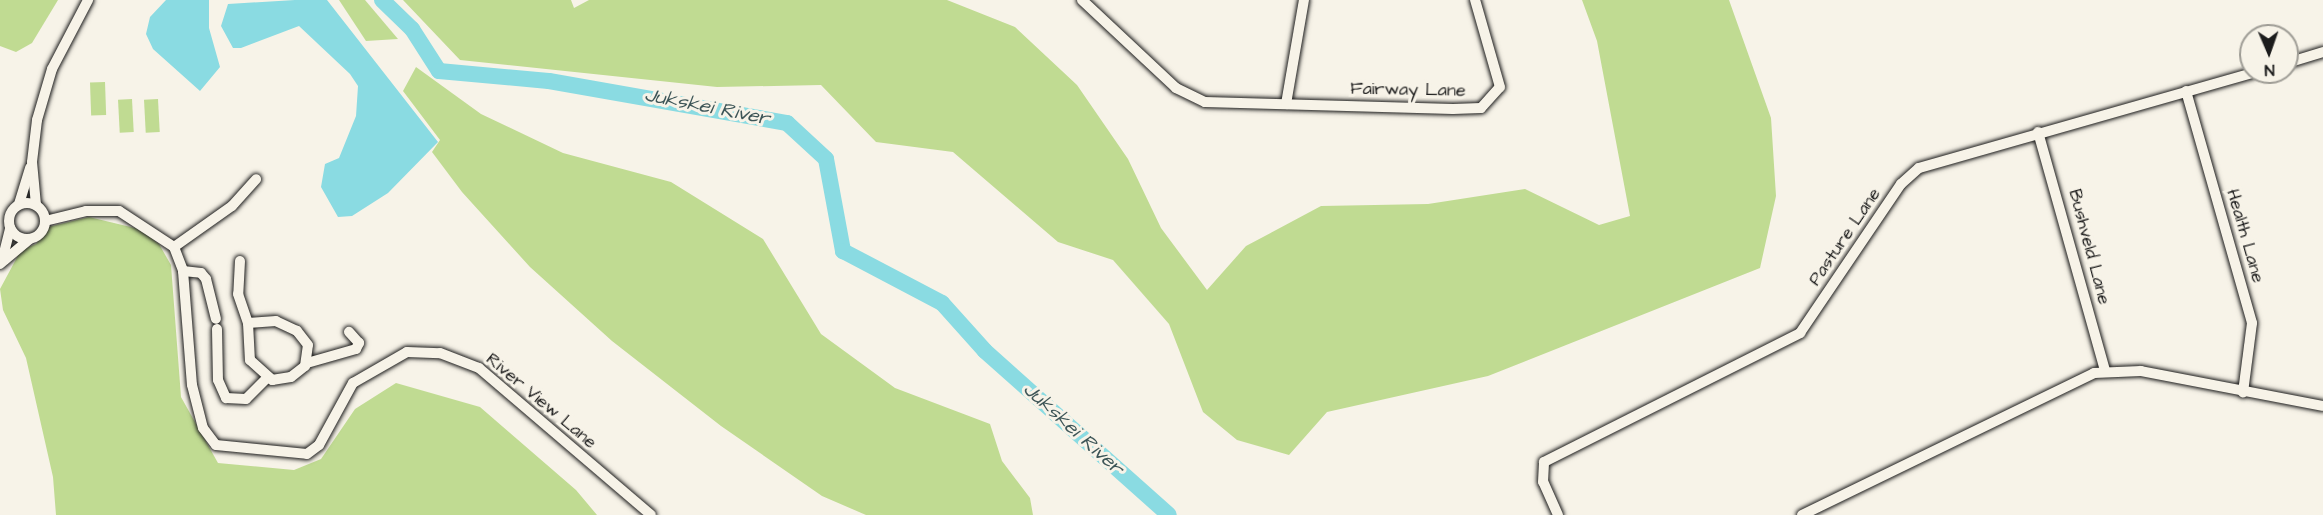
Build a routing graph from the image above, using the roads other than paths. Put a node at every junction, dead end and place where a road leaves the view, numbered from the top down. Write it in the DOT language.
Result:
graph roads {
  1 [pos="88,0"];
  2 [pos="1082,0"];
  3 [pos="1304,0"];
  4 [pos="1475,0"];
  5 [pos="2323,52"];
  6 [pos="2299,59"];
  7 [pos="2239,76"];
  8 [pos="2186,91"];
  9 [pos="1286,104"];
  10 [pos="2038,132"];
  11 [pos="32,162"];
  12 [pos="256,179"];
  13 [pos="19,204"];
  14 [pos="36,205"];
  15 [pos="45,221"];
  16 [pos="10,228"];
  17 [pos="30,239"];
  18 [pos="174,247"];
  19 [pos="240,261"];
  20 [pos="0,264"];
  21 [pos="183,271"];
  22 [pos="248,323"];
  23 [pos="349,332"];
  24 [pos="307,363"];
  25 [pos="2105,371"];
  26 [pos="267,378"];
  27 [pos="2243,392"];
  28 [pos="2323,406"];
  29 [pos="651,515"];
  30 [pos="1558,515"];
  31 [pos="1802,515"];
  1 -- 11 [label="street"];
  2 -- 9 [label="street, Fairway Lane"];
  3 -- 9 [label="street"];
  4 -- 9 [label="street, Fairway Lane"];
  5 -- 6 [label="street"];
  7 -- 8 [label="street, Pasture Lane"];
  8 -- 10 [label="street, Pasture Lane"];
  8 -- 27 [label="street, Health Lane"];
  10 -- 25 [label="street, Bushveld Lane"];
  10 -- 30 [label="street, Pasture Lane"];
  11 -- 13 [label="street"];
  11 -- 14 [label="street"];
  12 -- 18 [label="street"];
  13 -- 14 [label="street"];
  13 -- 16 [label="street"];
  14 -- 15 [label="street"];
  15 -- 17 [label="street"];
  15 -- 18 [label="street"];
  16 -- 17 [label="street"];
  16 -- 20 [label="street"];
  17 -- 20 [label="street"];
  18 -- 21 [label="street, River View Lane"];
  19 -- 22 [label="street"];
  21 -- 26 [label="street"];
  21 -- 29 [label="street, River View Lane"];
  22 -- 24 [label="street"];
  22 -- 26 [label="street"];
  23 -- 24 [label="street"];
  24 -- 26 [label="street"];
  25 -- 27 [label="street"];
  25 -- 31 [label="street"];
  27 -- 28 [label="street"];
}
